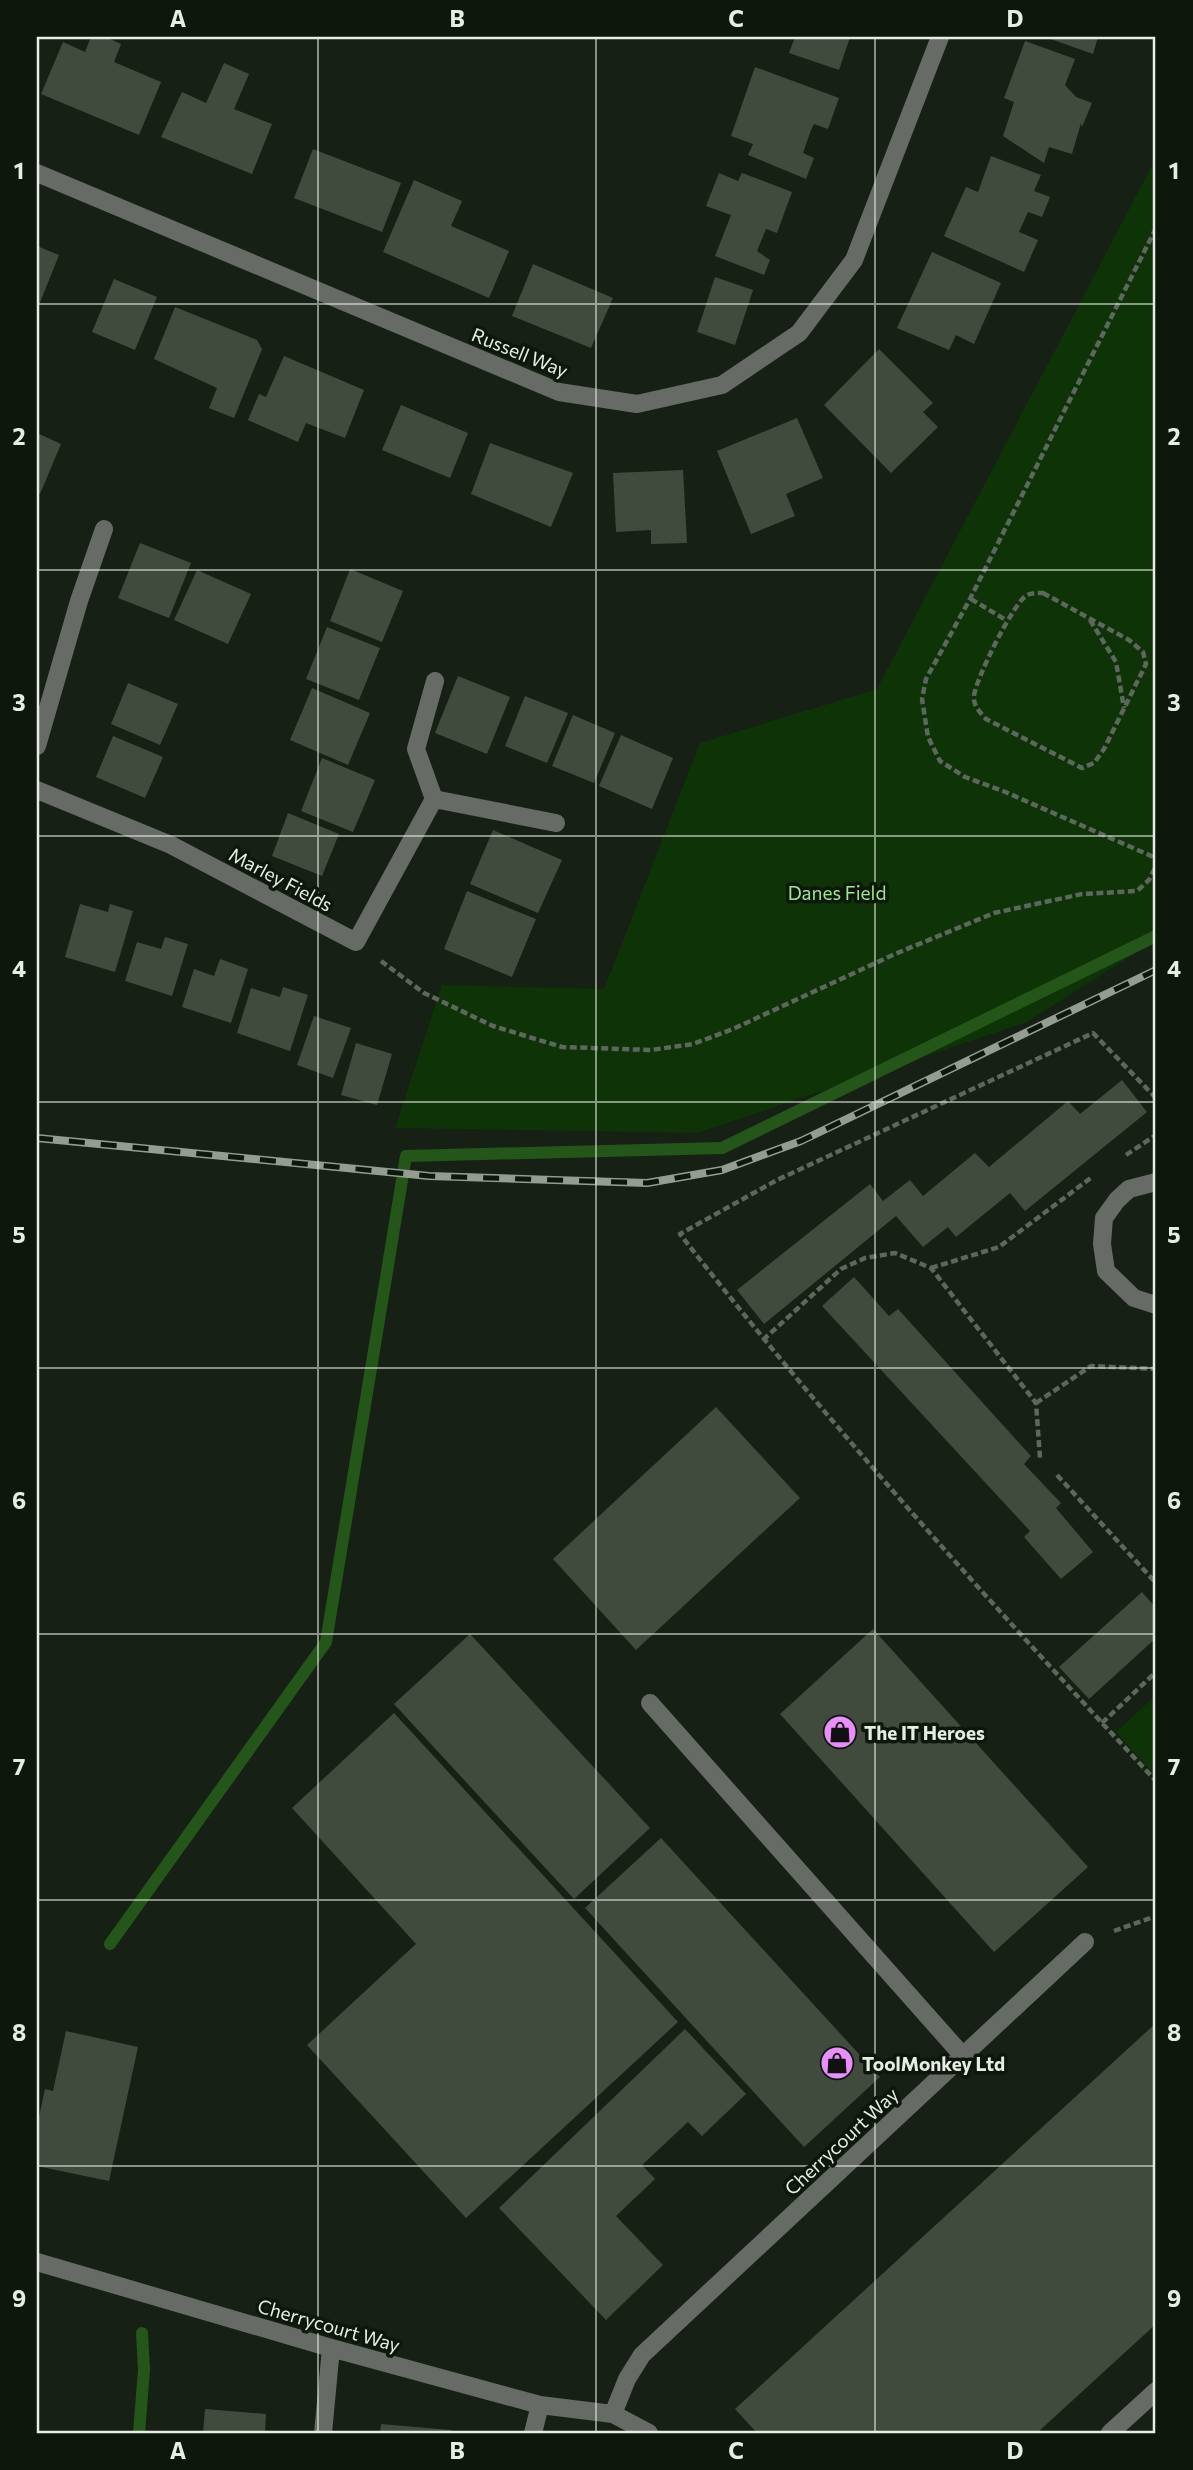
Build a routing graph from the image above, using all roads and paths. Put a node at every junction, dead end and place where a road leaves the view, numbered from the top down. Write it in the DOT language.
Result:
graph roads {
  1 [pos="940,37"];
  2 [pos="37,173"];
  3 [pos="1156,228"];
  4 [pos="104,529"];
  5 [pos="970,599"];
  6 [pos="1088,617"];
  7 [pos="1006,620"];
  8 [pos="435,681"];
  9 [pos="1124,710"];
  10 [pos="37,746"];
  11 [pos="37,790"];
  12 [pos="434,799"];
  13 [pos="556,823"];
  14 [pos="1156,858"];
  15 [pos="1156,866"];
  16 [pos="356,942"];
  17 [pos="1156,1098"];
  18 [pos="1156,1135"];
  19 [pos="1125,1155"];
  20 [pos="1093,1176"];
  21 [pos="1156,1182"];
  22 [pos="930,1268"];
  23 [pos="1156,1305"];
  24 [pos="763,1340"];
  25 [pos="1156,1369"];
  26 [pos="1036,1403"];
  27 [pos="1040,1458"];
  28 [pos="1057,1475"];
  29 [pos="1156,1583"];
  30 [pos="1156,1672"];
  31 [pos="650,1703"];
  32 [pos="1102,1723"];
  33 [pos="1156,1781"];
  34 [pos="1156,1916"];
  35 [pos="1085,1942"];
  36 [pos="962,2056"];
  37 [pos="37,2262"];
  38 [pos="331,2348"];
  39 [pos="1156,2392"];
  40 [pos="540,2405"];
  41 [pos="613,2414"];
  42 [pos="323,2433"];
  43 [pos="533,2433"];
  44 [pos="649,2433"];
  45 [pos="1110,2433"];
  1 -- 2 [label="street, Russell Way"];
  3 -- 5 [label="path"];
  4 -- 10 [label="street"];
  5 -- 7 [label="path"];
  5 -- 14 [label="path"];
  6 -- 7 [label="path"];
  6 -- 9 [label="path"];
  6 -- 9 [label="path"];
  7 -- 9 [label="path"];
  8 -- 12 [label="street"];
  11 -- 16 [label="street, Marley Fields"];
  12 -- 13 [label="street"];
  12 -- 16 [label="street"];
  15 -- 16 [label="path"];
  17 -- 24 [label="path"];
  18 -- 19 [label="path"];
  20 -- 22 [label="path"];
  21 -- 23 [label="street"];
  22 -- 24 [label="path"];
  22 -- 26 [label="path"];
  24 -- 32 [label="path"];
  25 -- 26 [label="path"];
  26 -- 27 [label="path"];
  28 -- 29 [label="path"];
  30 -- 32 [label="path"];
  31 -- 36 [label="street"];
  32 -- 33 [label="path"];
  34 -- 35 [label="path"];
  35 -- 36 [label="street, Cherrycourt Way"];
  36 -- 41 [label="street, Cherrycourt Way"];
  37 -- 38 [label="street, Cherrycourt Way"];
  38 -- 40 [label="street, Cherrycourt Way"];
  38 -- 42 [label="street"];
  39 -- 45 [label="street"];
  40 -- 41 [label="street, Cherrycourt Way"];
  40 -- 43 [label="street"];
  41 -- 44 [label="street, Cherrycourt Way"];
}
